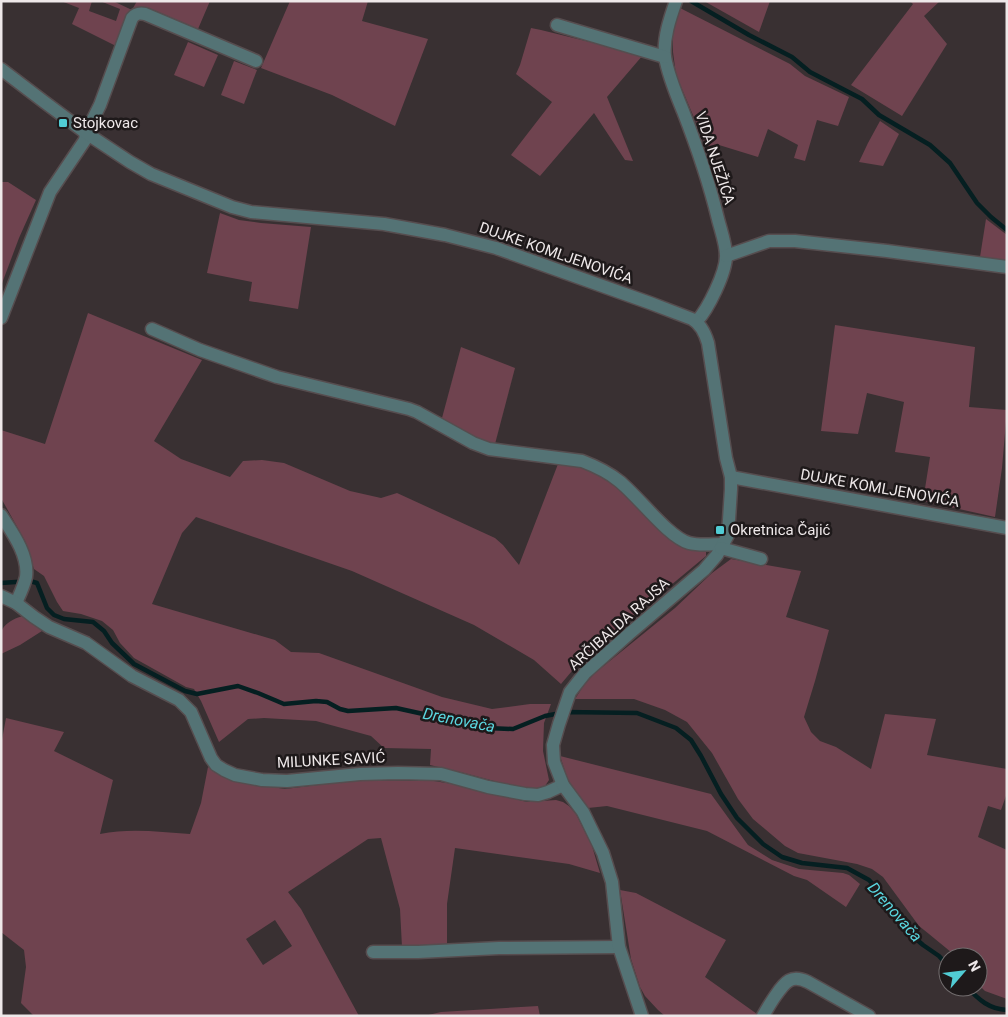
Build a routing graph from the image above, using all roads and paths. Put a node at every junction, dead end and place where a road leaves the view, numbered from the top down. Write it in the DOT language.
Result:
graph roads {
  1 [pos="676,1"];
  2 [pos="557,25"];
  3 [pos="665,57"];
  4 [pos="256,61"];
  5 [pos="1,69"];
  6 [pos="86,132"];
  7 [pos="726,256"];
  8 [pos="1007,267"];
  9 [pos="1,318"];
  10 [pos="697,322"];
  11 [pos="152,329"];
  12 [pos="731,477"];
  13 [pos="1,515"];
  14 [pos="1007,528"];
  15 [pos="723,546"];
  16 [pos="761,559"];
  17 [pos="1,596"];
  18 [pos="16,603"];
  19 [pos="563,785"];
  20 [pos="619,947"];
  21 [pos="373,952"];
  22 [pos="642,1016"];
  23 [pos="762,1016"];
  24 [pos="869,1016"];
  1 -- 3 [label="street, VIDA NJEŽIĆA"];
  2 -- 3 [label="street"];
  3 -- 7 [label="street, VIDA NJEŽIĆA"];
  4 -- 6 [label="street"];
  5 -- 6 [label="street, DUJKE KOMLJENOVIĆA"];
  6 -- 9 [label="street"];
  6 -- 10 [label="street, DUJKE KOMLJENOVIĆA"];
  7 -- 8 [label="street"];
  7 -- 10 [label="street, VIDA NJEŽIĆA"];
  10 -- 12 [label="street"];
  11 -- 15 [label="street"];
  12 -- 14 [label="street, DUJKE KOMLJENOVIĆA"];
  12 -- 15 [label="street, ARČIBALDA RAJSA"];
  13 -- 18 [label="street"];
  15 -- 16 [label="street"];
  15 -- 19 [label="street, ARČIBALDA RAJSA"];
  17 -- 18 [label="street, MILUNKE SAVIĆ"];
  18 -- 19 [label="street, MILUNKE SAVIĆ"];
  19 -- 20 [label="street, ARČIBALDA RAJSA"];
  20 -- 21 [label="street"];
  20 -- 22 [label="street, ARČIBALDA RAJSA"];
  23 -- 24 [label="street"];
}
